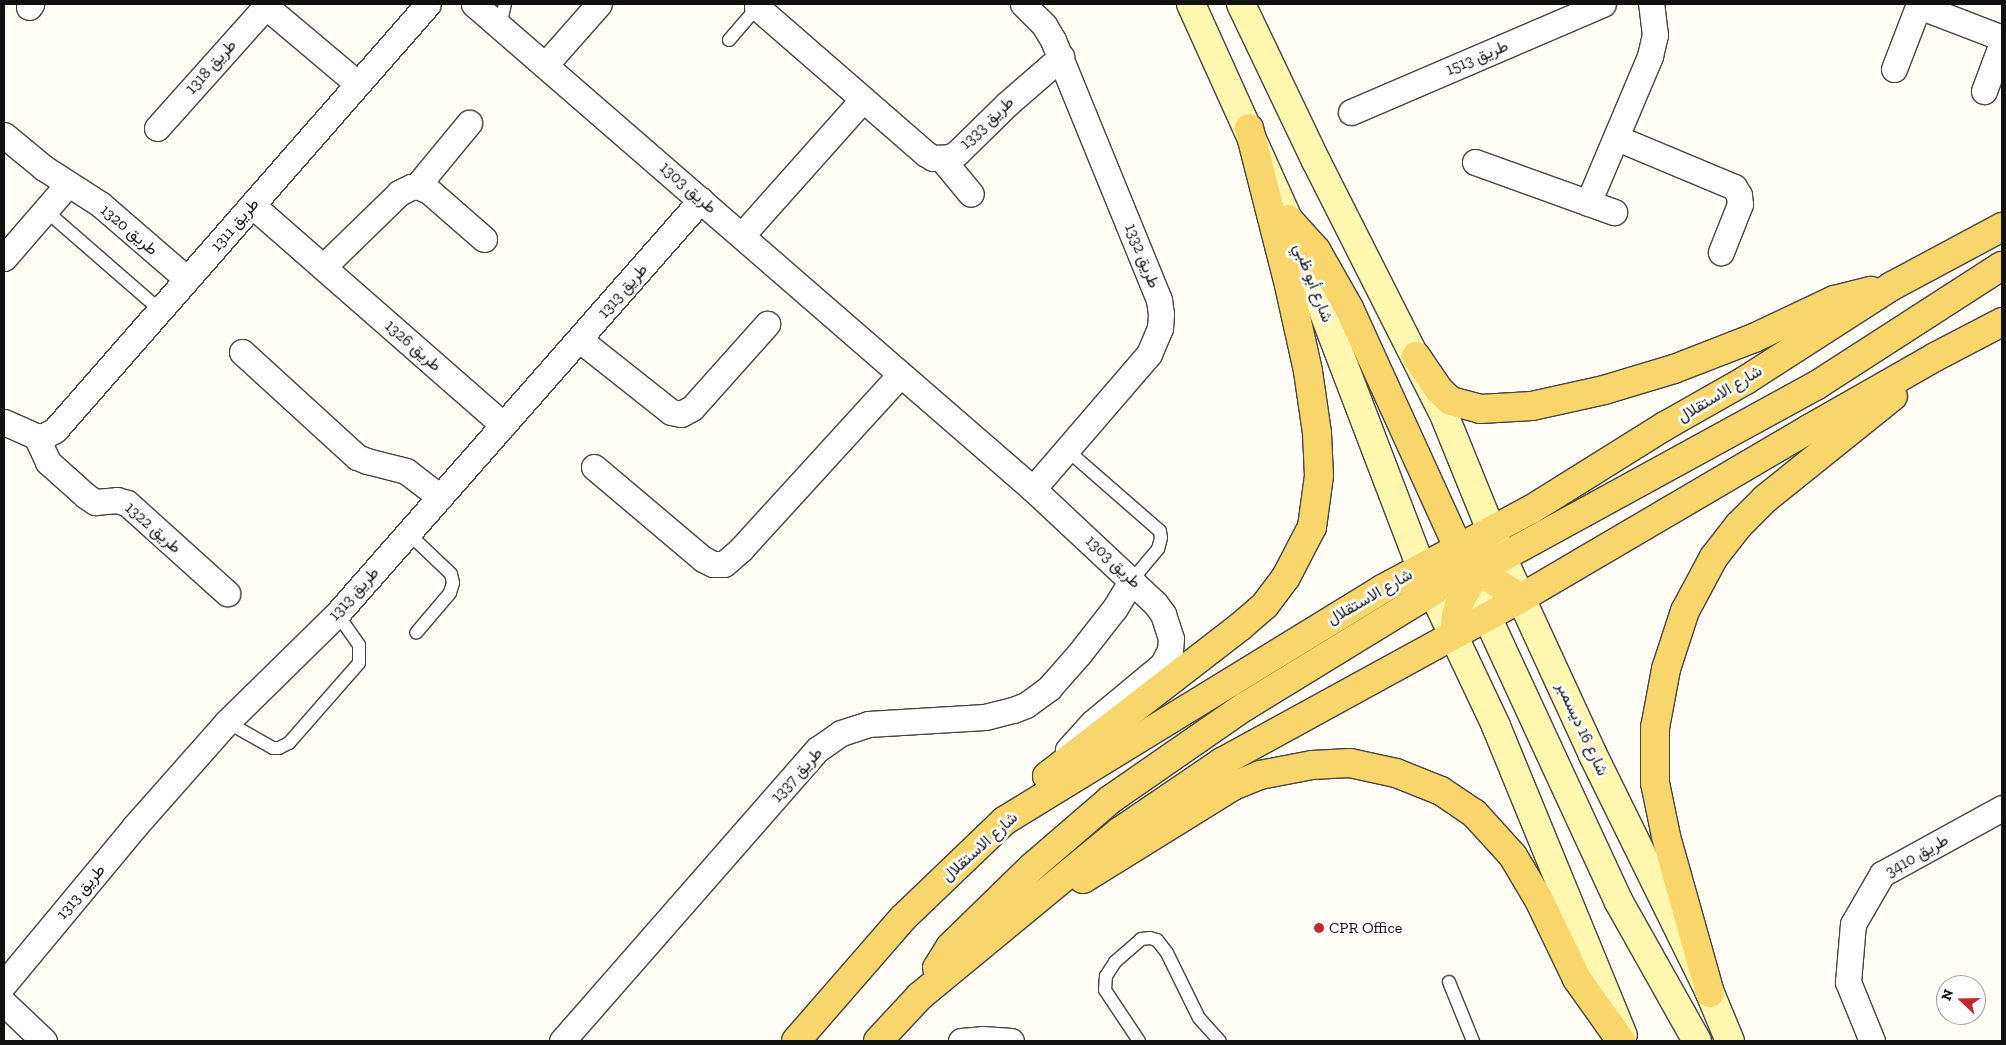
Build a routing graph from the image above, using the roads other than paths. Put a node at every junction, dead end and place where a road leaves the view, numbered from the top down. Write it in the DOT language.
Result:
graph roads {
  1 [pos="428,4"];
  2 [pos="474,4"];
  3 [pos="599,4"];
  4 [pos="1023,4"];
  5 [pos="1191,4"];
  6 [pos="1241,4"];
  7 [pos="1603,4"];
  8 [pos="1651,4"];
  9 [pos="264,5"];
  10 [pos="759,5"];
  11 [pos="1919,5"];
  12 [pos="503,15"];
  13 [pos="729,40"];
  14 [pos="1061,57"];
  15 [pos="545,64"];
  16 [pos="1894,69"];
  17 [pos="358,84"];
  18 [pos="1984,91"];
  19 [pos="863,99"];
  20 [pos="1351,112"];
  21 [pos="469,123"];
  22 [pos="157,128"];
  23 [pos="1249,128"];
  24 [pos="4,135"];
  25 [pos="1617,138"];
  26 [pos="942,159"];
  27 [pos="1475,162"];
  28 [pos="68,184"];
  29 [pos="418,186"];
  30 [pos="971,194"];
  31 [pos="701,200"];
  32 [pos="1588,203"];
  33 [pos="252,205"];
  34 [pos="45,210"];
  35 [pos="1614,212"];
  36 [pos="1288,219"];
  37 [pos="2002,227"];
  38 [pos="742,235"];
  39 [pos="484,239"];
  40 [pos="1721,252"];
  41 [pos="4,258"];
  42 [pos="2002,266"];
  43 [pos="323,267"];
  44 [pos="187,279"];
  45 [pos="1892,286"];
  46 [pos="160,310"];
  47 [pos="2002,322"];
  48 [pos="767,324"];
  49 [pos="580,340"];
  50 [pos="242,352"];
  51 [pos="1416,356"];
  52 [pos="1935,357"];
  53 [pos="900,375"];
  54 [pos="4,422"];
  55 [pos="503,425"];
  56 [pos="36,436"];
  57 [pos="1066,450"];
  58 [pos="594,467"];
  59 [pos="1033,489"];
  60 [pos="440,497"];
  61 [pos="1490,530"];
  62 [pos="408,534"];
  63 [pos="1502,557"];
  64 [pos="1467,566"];
  65 [pos="1427,579"];
  66 [pos="1132,580"];
  67 [pos="228,593"];
  68 [pos="1521,598"];
  69 [pos="337,614"];
  70 [pos="1486,618"];
  71 [pos="416,632"];
  72 [pos="1454,635"];
  73 [pos="227,722"];
  74 [pos="1050,774"];
  75 [pos="2002,808"];
  76 [pos="1004,821"];
  77 [pos="997,932"];
  78 [pos="1449,982"];
  79 [pos="4,984"];
  80 [pos="1710,993"];
  81 [pos="920,996"];
  82 [pos="4,1003"];
  83 [pos="44,1041"];
  84 [pos="562,1041"];
  85 [pos="796,1041"];
  86 [pos="878,1041"];
  87 [pos="961,1041"];
  88 [pos="1011,1041"];
  89 [pos="1139,1041"];
  90 [pos="1220,1041"];
  91 [pos="1473,1041"];
  92 [pos="1621,1041"];
  93 [pos="1626,1041"];
  94 [pos="1696,1041"];
  95 [pos="1730,1041"];
  96 [pos="1872,1041"];
  1 -- 17 [label="street, طريق 1311"];
  2 -- 12 [label="street, طريق 1303"];
  3 -- 15 [label="street"];
  4 -- 14 [label="street, طريق 1332"];
  5 -- 23 [label="main road, شارع أبو ظبي"];
  6 -- 51 [label="main road"];
  7 -- 20 [label="street, طريق 1513"];
  8 -- 25 [label="street"];
  9 -- 17 [label="street, طريق 1318"];
  9 -- 22 [label="street, طريق 1318"];
  10 -- 13 [label="lane"];
  10 -- 19 [label="street, طريق 1333"];
  11 -- 16 [label="street"];
  11 -- 18 [label="street"];
  12 -- 15 [label="street, طريق 1303"];
  14 -- 26 [label="street, طريق 1333"];
  14 -- 57 [label="street, طريق 1332"];
  15 -- 31 [label="street, طريق 1303"];
  17 -- 33 [label="street, طريق 1311"];
  19 -- 26 [label="street, طريق 1333"];
  19 -- 38 [label="street"];
  21 -- 29 [label="street"];
  23 -- 36 [label="main road, شارع أبو ظبي"];
  23 -- 74 [label="main road"];
  24 -- 28 [label="street, طريق 1320"];
  25 -- 32 [label="street"];
  25 -- 40 [label="street"];
  26 -- 30 [label="street"];
  27 -- 32 [label="street"];
  28 -- 34 [label="street"];
  28 -- 44 [label="street, طريق 1320"];
  29 -- 39 [label="street"];
  29 -- 43 [label="street"];
  31 -- 38 [label="street, طريق 1303"];
  31 -- 49 [label="street, طريق 1313"];
  32 -- 35 [label="street"];
  33 -- 43 [label="street, طريق 1326"];
  33 -- 44 [label="street, طريق 1311"];
  34 -- 41 [label="street"];
  34 -- 46 [label="lane"];
  36 -- 64 [label="main road"];
  36 -- 65 [label="main road, شارع أبو ظبي"];
  37 -- 45 [label="main road, شارع الاستقلال"];
  38 -- 53 [label="street, طريق 1303"];
  42 -- 63 [label="main road, شارع الاستقلال"];
  43 -- 55 [label="street, طريق 1326"];
  44 -- 46 [label="street, طريق 1311"];
  45 -- 51 [label="main road"];
  45 -- 61 [label="main road, شارع الاستقلال"];
  46 -- 56 [label="street, طريق 1311"];
  47 -- 52 [label="main road"];
  48 -- 49 [label="street"];
  49 -- 55 [label="street, طريق 1313"];
  50 -- 60 [label="street"];
  51 -- 61 [label="main road, شارع 16 ديسمبر"];
  52 -- 68 [label="main road"];
  52 -- 80 [label="main road"];
  53 -- 58 [label="street"];
  53 -- 59 [label="street, طريق 1303"];
  54 -- 56 [label="street"];
  55 -- 60 [label="street, طريق 1313"];
  56 -- 67 [label="street, طريق 1322"];
  57 -- 59 [label="street, طريق 1332"];
  57 -- 66 [label="lane"];
  59 -- 66 [label="street, طريق 1303"];
  60 -- 62 [label="street, طريق 1313"];
  61 -- 63 [label="main road, شارع 16 ديسمبر"];
  61 -- 64 [label="main road"];
  62 -- 69 [label="street, طريق 1313"];
  62 -- 71 [label="lane"];
  63 -- 64 [label="main road, شارع الاستقلال"];
  63 -- 68 [label="main road, شارع 16 ديسمبر"];
  64 -- 65 [label="main road, شارع الاستقلال"];
  64 -- 68 [label="main road"];
  64 -- 70 [label="main road"];
  64 -- 72 [label="main road"];
  65 -- 72 [label="main road"];
  65 -- 76 [label="main road, شارع الاستقلال"];
  65 -- 81 [label="main road"];
  66 -- 74 [label="street, طريق 1303"];
  66 -- 84 [label="street, طريق 1337"];
  68 -- 70 [label="main road"];
  68 -- 80 [label="main road, شارع 16 ديسمبر"];
  69 -- 73 [label="street, طريق 1313"];
  69 -- 73 [label="lane"];
  70 -- 72 [label="main road"];
  70 -- 94 [label="main road"];
  72 -- 77 [label="main road"];
  72 -- 93 [label="main road"];
  73 -- 79 [label="street, طريق 1313"];
  74 -- 76 [label="main road"];
  75 -- 96 [label="street, طريق 3410"];
  76 -- 85 [label="main road, شارع الاستقلال"];
  77 -- 81 [label="main road"];
  77 -- 92 [label="main road"];
  78 -- 91 [label="lane"];
  80 -- 95 [label="main road, شارع 16 ديسمبر"];
  81 -- 86 [label="main road"];
  82 -- 83 [label="street"];
  87 -- 88 [label="street"];
  89 -- 90 [label="lane"];
}
